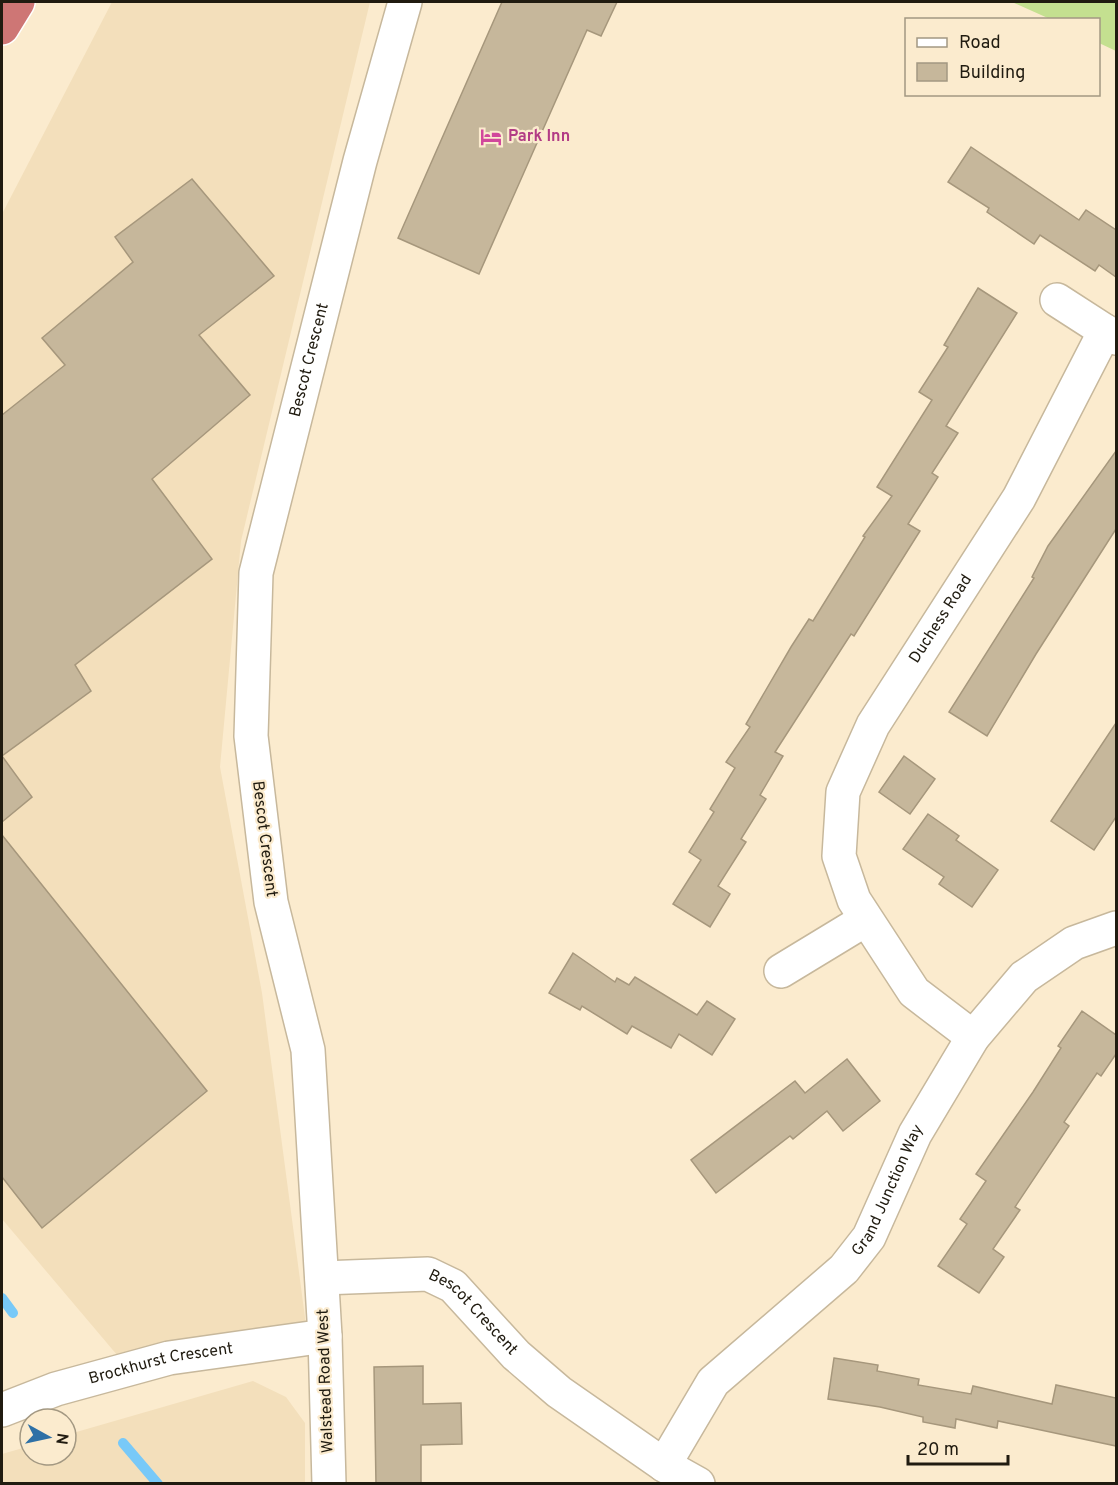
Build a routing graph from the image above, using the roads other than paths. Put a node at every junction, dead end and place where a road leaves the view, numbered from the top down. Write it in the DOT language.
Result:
graph roads {
  1 [pos="18,2"];
  2 [pos="405,2"];
  3 [pos="2,28"];
  4 [pos="1057,300"];
  5 [pos="1111,335"];
  6 [pos="865,920"];
  7 [pos="1116,928"];
  8 [pos="781,970"];
  9 [pos="973,1037"];
  10 [pos="322,1278"];
  11 [pos="325,1336"];
  12 [pos="2,1410"];
  13 [pos="664,1465"];
  14 [pos="329,1484"];
  15 [pos="698,1484"];
  1 -- 3 [label="highway"];
  2 -- 10 [label="street, Bescot Crescent"];
  4 -- 5 [label="street"];
  5 -- 6 [label="street, Duchess Road"];
  6 -- 8 [label="street"];
  6 -- 9 [label="street, Duchess Road"];
  7 -- 9 [label="street, Grand Junction Way"];
  9 -- 13 [label="street, Grand Junction Way"];
  10 -- 11 [label="street, Walstead Road West"];
  10 -- 13 [label="street, Bescot Crescent"];
  11 -- 12 [label="street, Brockhurst Crescent"];
  11 -- 14 [label="street, Walstead Road West"];
  13 -- 15 [label="street, Bescot Crescent"];
}
